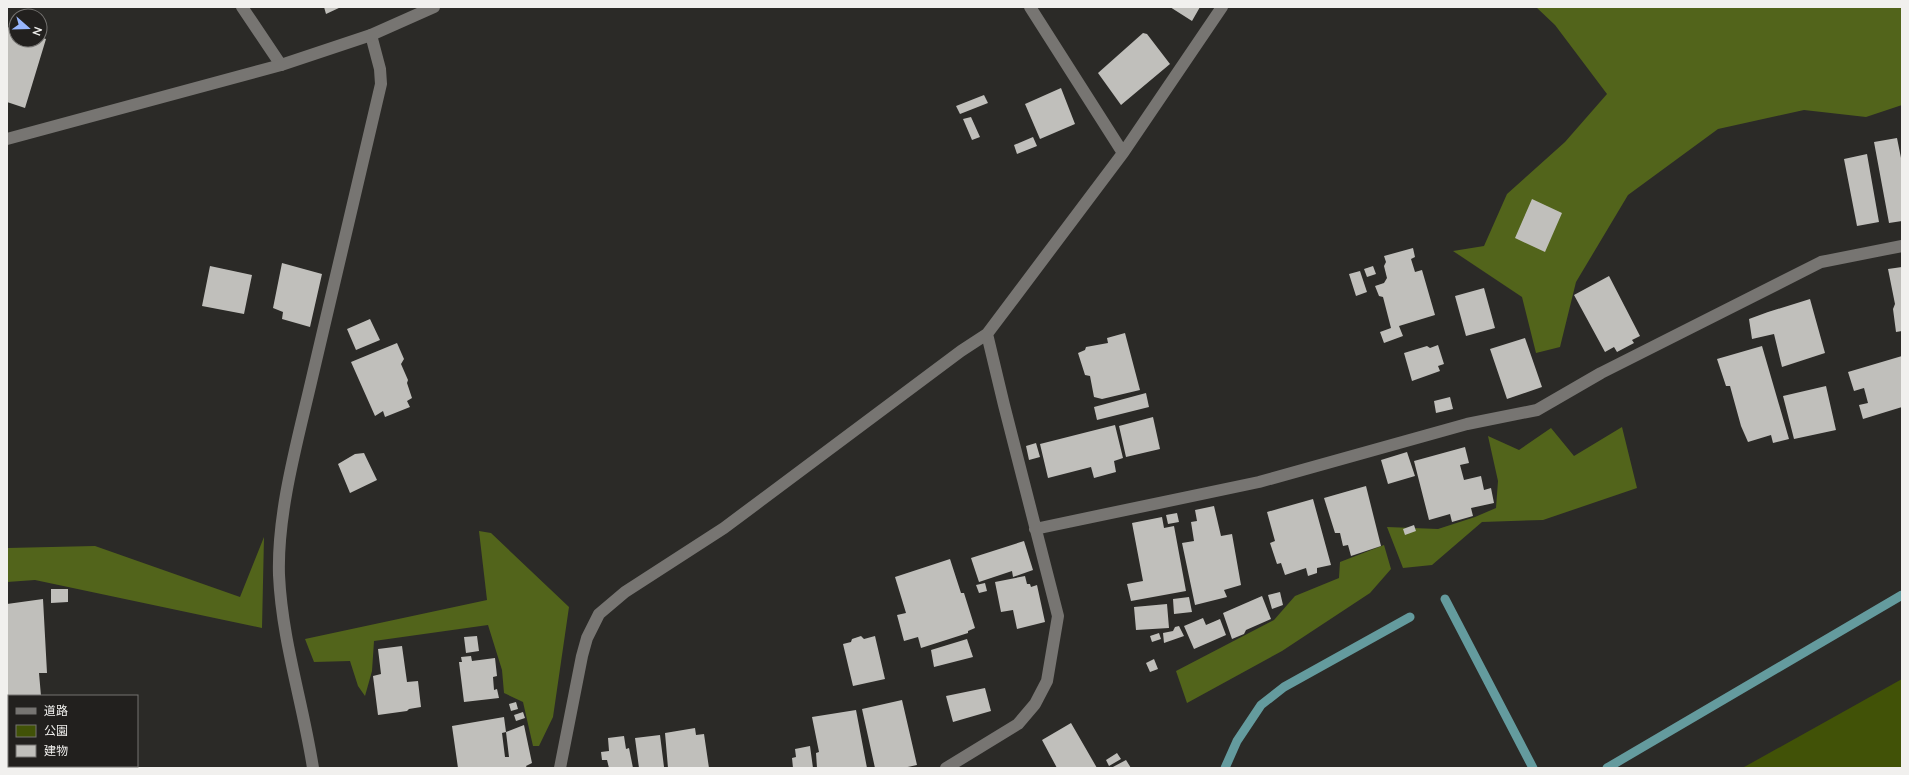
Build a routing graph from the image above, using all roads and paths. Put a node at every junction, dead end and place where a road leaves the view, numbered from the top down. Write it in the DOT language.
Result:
graph roads {
  1 [pos="242,7"];
  2 [pos="434,7"];
  3 [pos="1030,7"];
  4 [pos="1222,7"];
  5 [pos="371,35"];
  6 [pos="281,65"];
  7 [pos="7,139"];
  8 [pos="1123,153"];
  9 [pos="1902,246"];
  10 [pos="987,334"];
  11 [pos="1035,529"];
  12 [pos="313,768"];
  13 [pos="560,768"];
  14 [pos="946,768"];
  1 -- 6 [label="street"];
  2 -- 5 [label="street"];
  3 -- 8 [label="street"];
  4 -- 8 [label="street"];
  5 -- 6 [label="street"];
  5 -- 12 [label="street"];
  6 -- 7 [label="street"];
  8 -- 10 [label="street"];
  9 -- 11 [label="street"];
  10 -- 11 [label="street"];
  10 -- 13 [label="street"];
  11 -- 14 [label="street"];
}
